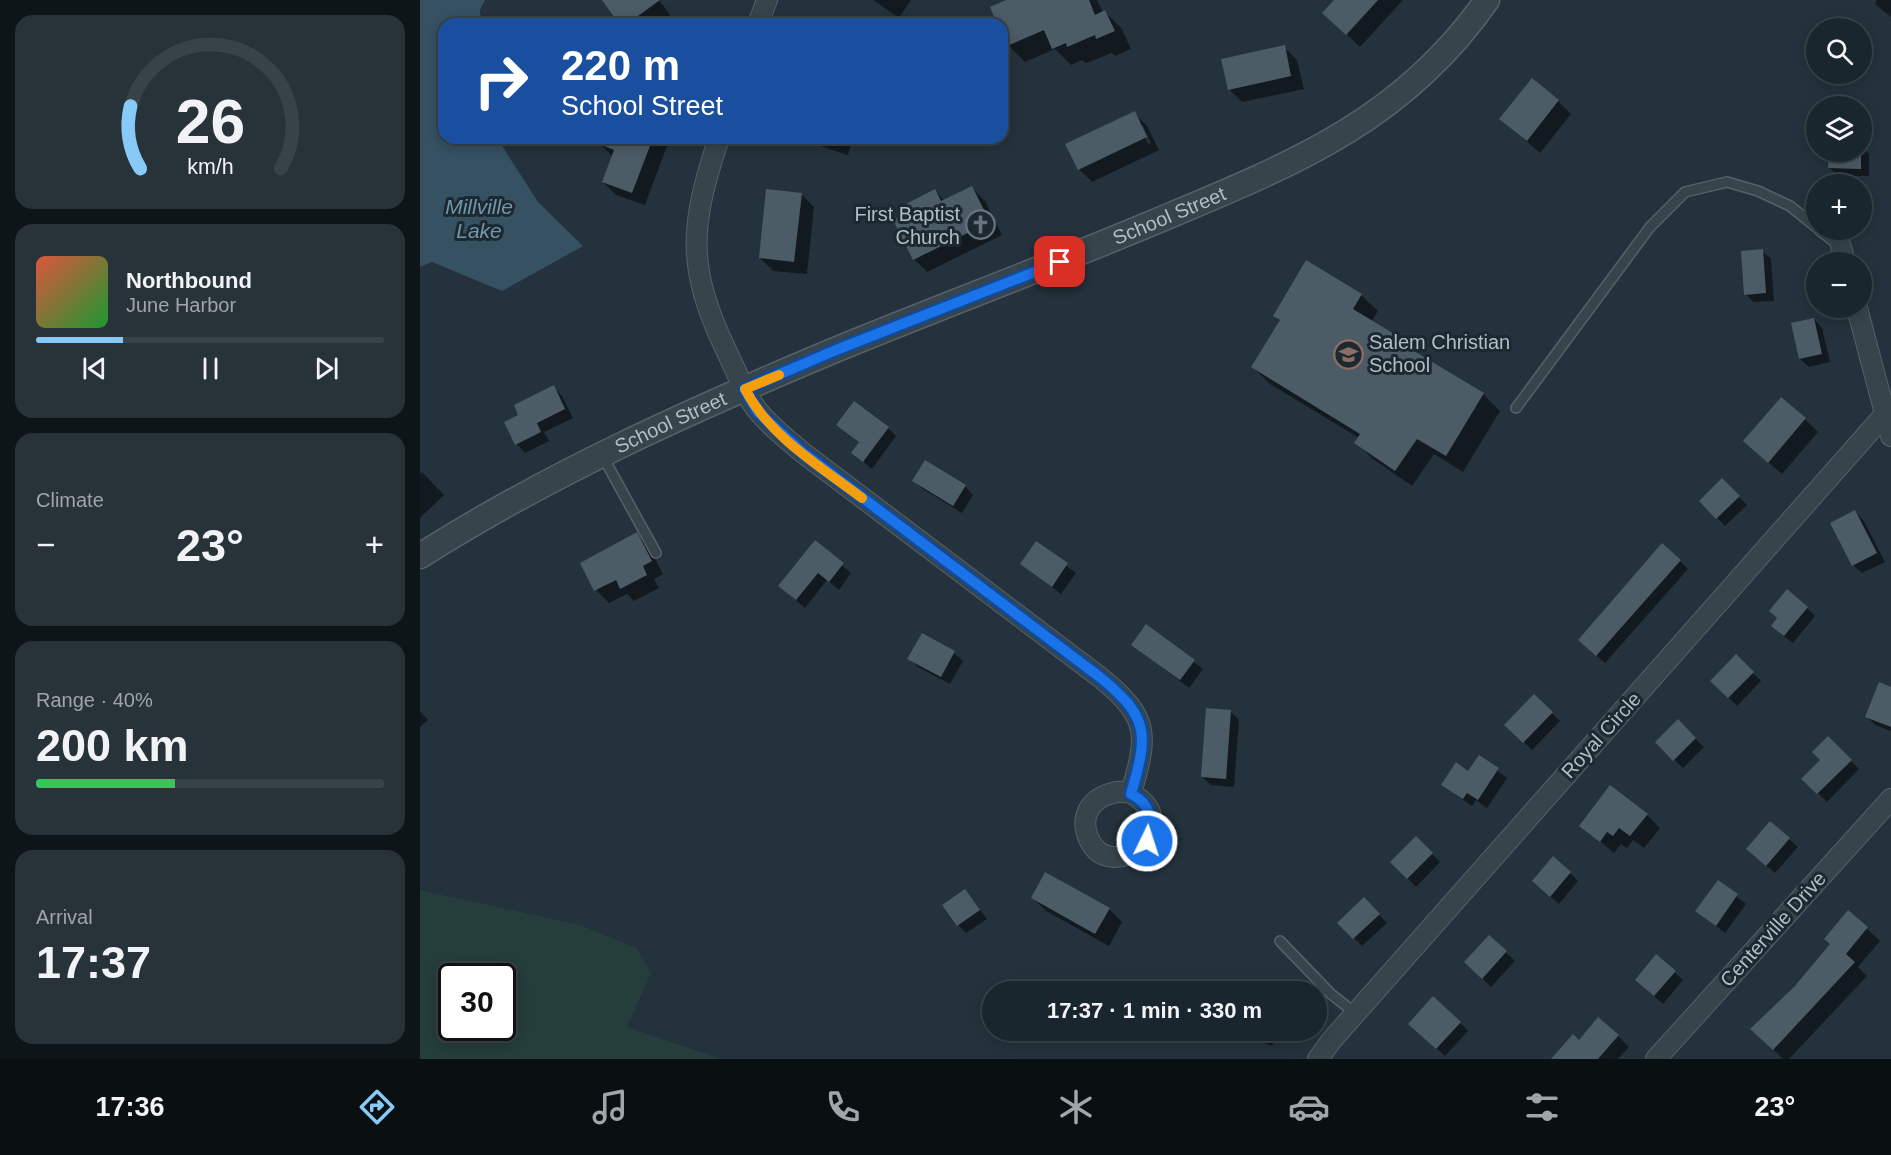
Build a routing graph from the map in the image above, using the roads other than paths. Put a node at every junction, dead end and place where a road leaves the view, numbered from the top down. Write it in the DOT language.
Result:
graph roads {
  1 [pos="767,0"];
  2 [pos="1487,0"];
  3 [pos="760,18"];
  4 [pos="717,144"];
  5 [pos="1806,219"];
  6 [pos="1829,240"];
  7 [pos="1840,252"];
  8 [pos="1860,318"];
  9 [pos="745,389"];
  10 [pos="1516,408"];
  11 [pos="1886,413"];
  12 [pos="1891,436"];
  13 [pos="601,454"];
  14 [pos="656,552"];
  15 [pos="420,556"];
  16 [pos="1131,794"];
  17 [pos="1891,799"];
  18 [pos="1280,940"];
  19 [pos="1355,1013"];
  20 [pos="1318,1059"];
  21 [pos="1656,1059"];
  1 -- 3 [label="street"];
  2 -- 9 [label="street, School Street"];
  4 -- 9 [label="street"];
  5 -- 10 [label="lane"];
  6 -- 7 [label="lane"];
  8 -- 11 [label="street"];
  9 -- 13 [label="street, School Street"];
  9 -- 16 [label="street"];
  11 -- 12 [label="street"];
  11 -- 19 [label="street, Royal Circle"];
  13 -- 14 [label="lane"];
  13 -- 15 [label="street, School Street"];
  17 -- 21 [label="street, Centerville Drive"];
  18 -- 19 [label="lane"];
  19 -- 20 [label="street, Royal Circle"];
}
